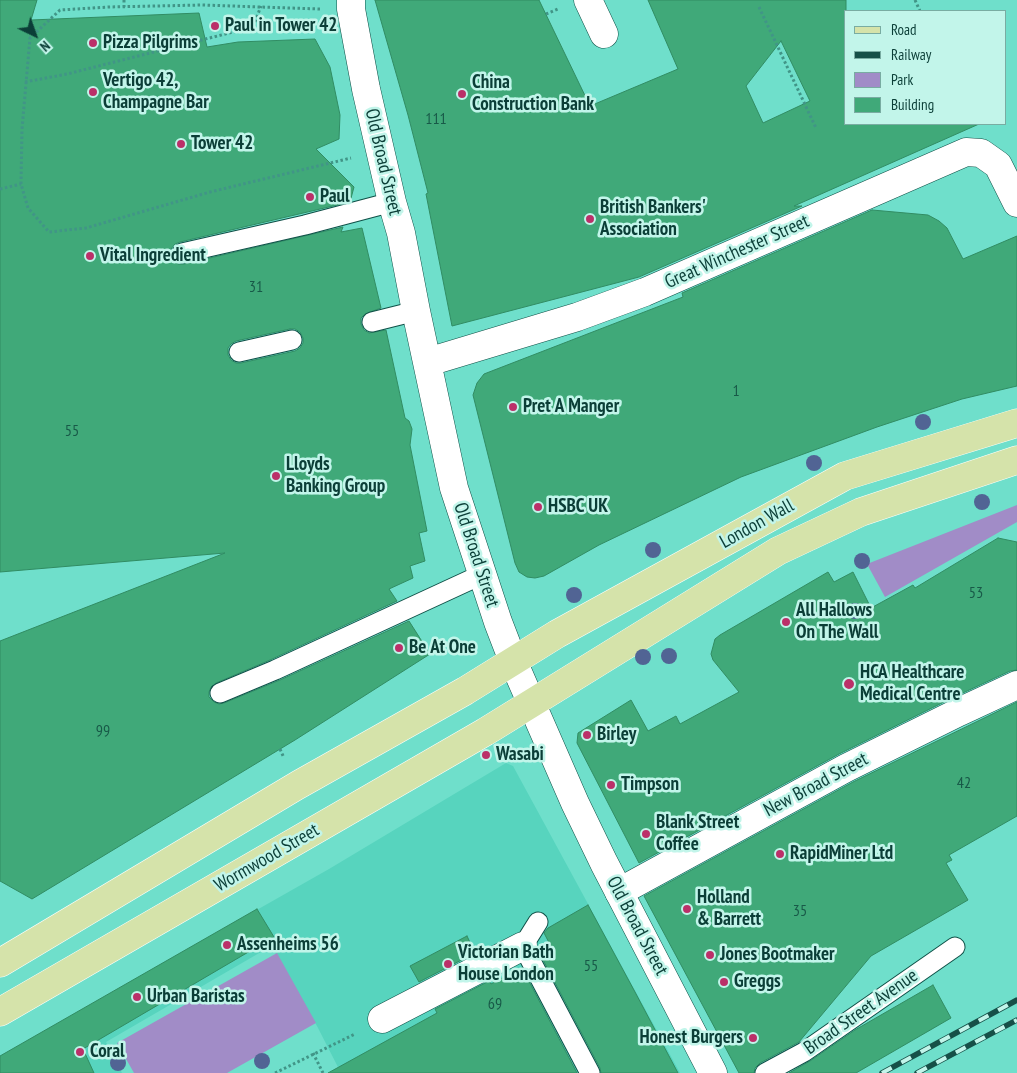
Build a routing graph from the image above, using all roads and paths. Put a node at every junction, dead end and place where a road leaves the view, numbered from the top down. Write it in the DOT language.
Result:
graph roads {
  1 [pos="124,0"];
  2 [pos="588,0"];
  3 [pos="351,5"];
  4 [pos="261,6"];
  5 [pos="124,7"];
  6 [pos="759,7"];
  7 [pos="604,34"];
  8 [pos="25,82"];
  9 [pos="816,128"];
  10 [pos="380,152"];
  11 [pos="21,184"];
  12 [pos="0,189"];
  13 [pos="392,202"];
  14 [pos="1017,203"];
  15 [pos="182,253"];
  16 [pos="416,311"];
  17 [pos="372,322"];
  18 [pos="292,340"];
  19 [pos="239,352"];
  20 [pos="428,362"];
  21 [pos="1017,423"];
  22 [pos="1017,460"];
  23 [pos="483,574"];
  24 [pos="513,661"];
  25 [pos="1017,685"];
  26 [pos="220,693"];
  27 [pos="532,702"];
  28 [pos="620,892"];
  29 [pos="538,922"];
  30 [pos="523,946"];
  31 [pos="955,947"];
  32 [pos="0,962"];
  33 [pos="0,1012"];
  34 [pos="382,1019"];
  35 [pos="313,1053"];
  36 [pos="710,1072"];
  37 [pos="275,1073"];
  38 [pos="323,1073"];
  39 [pos="590,1073"];
  40 [pos="765,1073"];
  1 -- 5 [label="path"];
  2 -- 7 [label="street"];
  3 -- 4 [label="path"];
  3 -- 10 [label="street, Old Broad Street"];
  4 -- 5 [label="path"];
  4 -- 8 [label="path"];
  5 -- 8 [label="path"];
  6 -- 9 [label="path"];
  8 -- 11 [label="path"];
  10 -- 11 [label="path"];
  10 -- 13 [label="street, Old Broad Street"];
  11 -- 12 [label="path"];
  13 -- 15 [label="lane"];
  13 -- 16 [label="street, Old Broad Street"];
  14 -- 20 [label="street, Great Winchester Street"];
  16 -- 17 [label="lane"];
  16 -- 20 [label="street, Old Broad Street"];
  18 -- 19 [label="lane"];
  20 -- 23 [label="street, Old Broad Street"];
  21 -- 24 [label="main road, London Wall"];
  22 -- 27 [label="main road, London Wall"];
  23 -- 24 [label="street, Old Broad Street"];
  23 -- 26 [label="lane"];
  24 -- 27 [label="street, Old Broad Street"];
  24 -- 32 [label="main road"];
  25 -- 28 [label="street, New Broad Street"];
  27 -- 28 [label="street, Old Broad Street"];
  27 -- 33 [label="main road, Wormwood Street"];
  28 -- 36 [label="street, Old Broad Street"];
  29 -- 30 [label="lane"];
  30 -- 34 [label="street"];
  30 -- 39 [label="lane"];
  31 -- 40 [label="lane, Broad Street Avenue"];
  34 -- 35 [label="path"];
  35 -- 37 [label="path"];
  35 -- 38 [label="path"];
}
